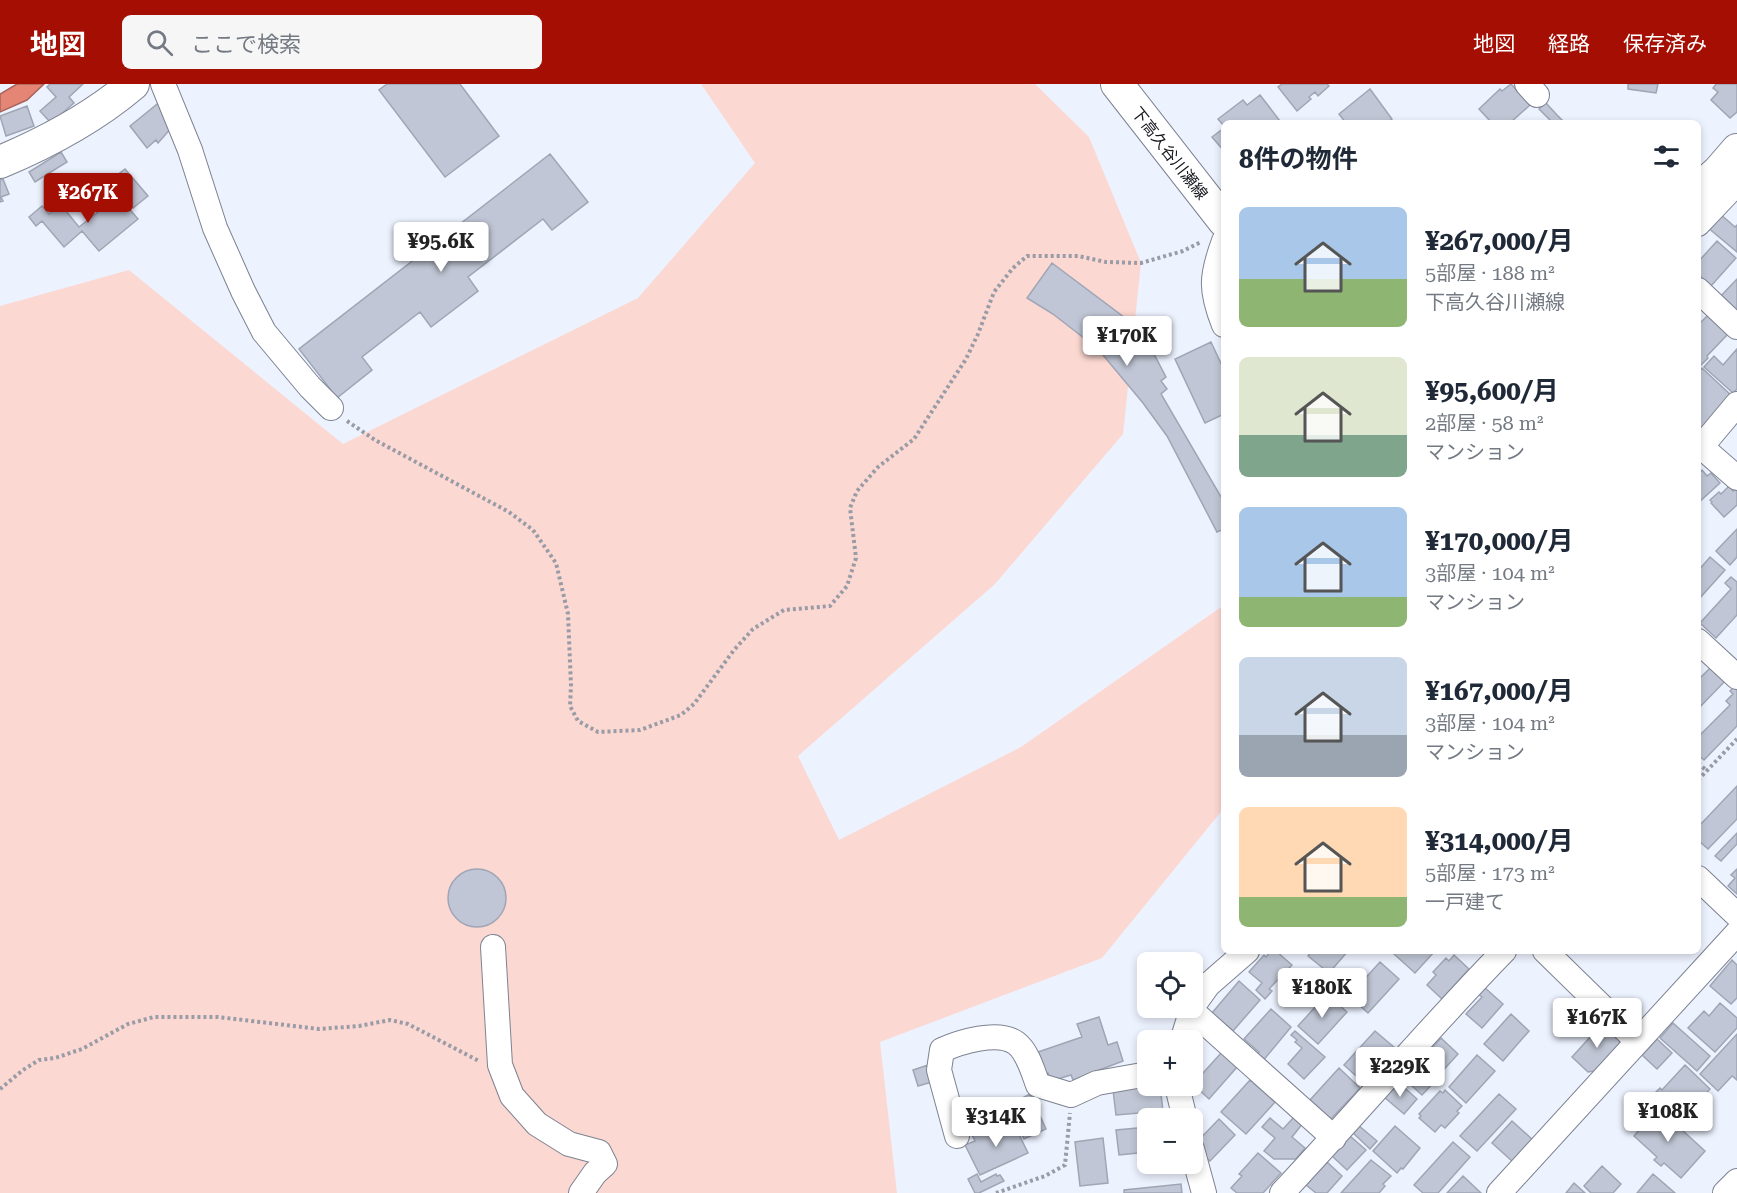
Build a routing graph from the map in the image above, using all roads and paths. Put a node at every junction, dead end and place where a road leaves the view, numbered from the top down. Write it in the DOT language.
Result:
graph roads {
  1 [pos="133,84"];
  2 [pos="163,84"];
  3 [pos="1117,84"];
  4 [pos="0,162"];
  5 [pos="1727,177"];
  6 [pos="1701,219"];
  7 [pos="1217,234"];
  8 [pos="1701,293"];
  9 [pos="1221,311"];
  10 [pos="1737,327"];
  11 [pos="1737,404"];
  12 [pos="331,408"];
  13 [pos="1701,445"];
  14 [pos="1701,447"];
  15 [pos="1737,478"];
  16 [pos="1701,644"];
  17 [pos="1737,678"];
  18 [pos="1737,739"];
  19 [pos="1701,766"];
  20 [pos="1707,771"];
  21 [pos="1701,777"];
  22 [pos="1701,881"];
  23 [pos="1737,915"];
  24 [pos="1737,933"];
  25 [pos="493,947"];
  26 [pos="1244,954"];
  27 [pos="1501,954"];
  28 [pos="1548,954"];
  29 [pos="1203,993"];
  30 [pos="1200,1018"];
  31 [pos="1637,1041"];
  32 [pos="483,1064"];
  33 [pos="1137,1076"];
  34 [pos="0,1089"];
  35 [pos="1071,1095"];
  36 [pos="957,1136"];
  37 [pos="1334,1138"];
  38 [pos="1199,1174"];
  39 [pos="1737,1181"];
  40 [pos="1284,1192"];
  41 [pos="581,1193"];
  42 [pos="996,1193"];
  43 [pos="1204,1193"];
  44 [pos="1499,1193"];
  45 [pos="1725,1193"];
  1 -- 4 [label="main road"];
  2 -- 12 [label="street"];
  3 -- 7 [label="main road, 下高久谷川瀬線"];
  5 -- 6 [label="street"];
  7 -- 9 [label="street"];
  7 -- 12 [label="path"];
  8 -- 10 [label="street"];
  11 -- 13 [label="street"];
  14 -- 15 [label="street"];
  16 -- 17 [label="street"];
  18 -- 20 [label="path"];
  19 -- 20 [label="path"];
  20 -- 21 [label="path"];
  22 -- 23 [label="street"];
  24 -- 31 [label="street"];
  25 -- 41 [label="street"];
  26 -- 29 [label="street"];
  27 -- 37 [label="street"];
  28 -- 31 [label="street"];
  30 -- 37 [label="street"];
  31 -- 44 [label="street"];
  32 -- 34 [label="path"];
  33 -- 35 [label="street"];
  35 -- 36 [label="street"];
  35 -- 42 [label="path"];
  37 -- 40 [label="street"];
  38 -- 43 [label="street"];
  39 -- 45 [label="street"];
}
